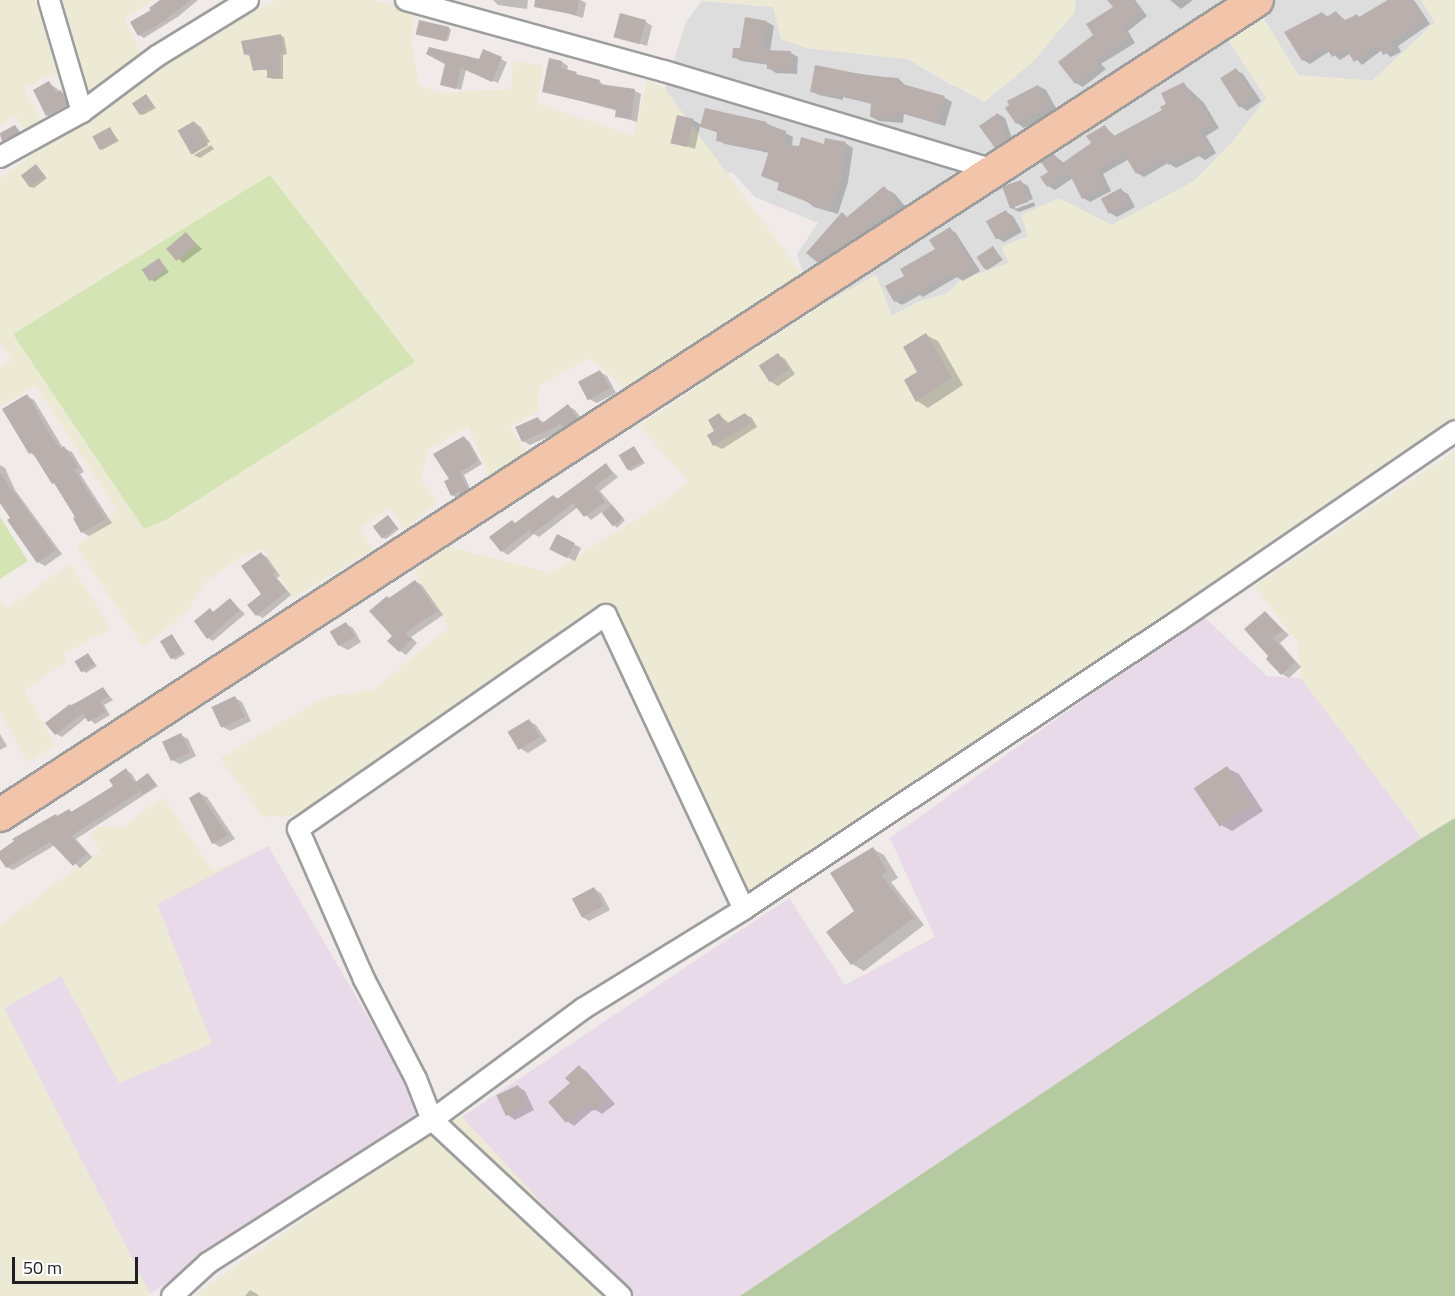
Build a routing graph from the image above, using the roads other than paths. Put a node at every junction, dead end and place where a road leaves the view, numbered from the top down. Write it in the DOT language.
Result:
graph roads {
  1 [pos="49,0"];
  2 [pos="248,0"];
  3 [pos="406,0"];
  4 [pos="1257,0"];
  5 [pos="82,112"];
  6 [pos="0,157"];
  7 [pos="995,170"];
  8 [pos="1455,431"];
  9 [pos="0,816"];
  10 [pos="744,909"];
  11 [pos="432,1120"];
  12 [pos="172,1296"];
  13 [pos="621,1296"];
  1 -- 5 [label="street"];
  2 -- 5 [label="street"];
  3 -- 7 [label="street"];
  4 -- 7 [label="main road"];
  5 -- 6 [label="street"];
  7 -- 9 [label="main road"];
  8 -- 10 [label="street"];
  10 -- 11 [label="street"];
  10 -- 11 [label="street"];
  11 -- 12 [label="street"];
  11 -- 13 [label="street"];
}
